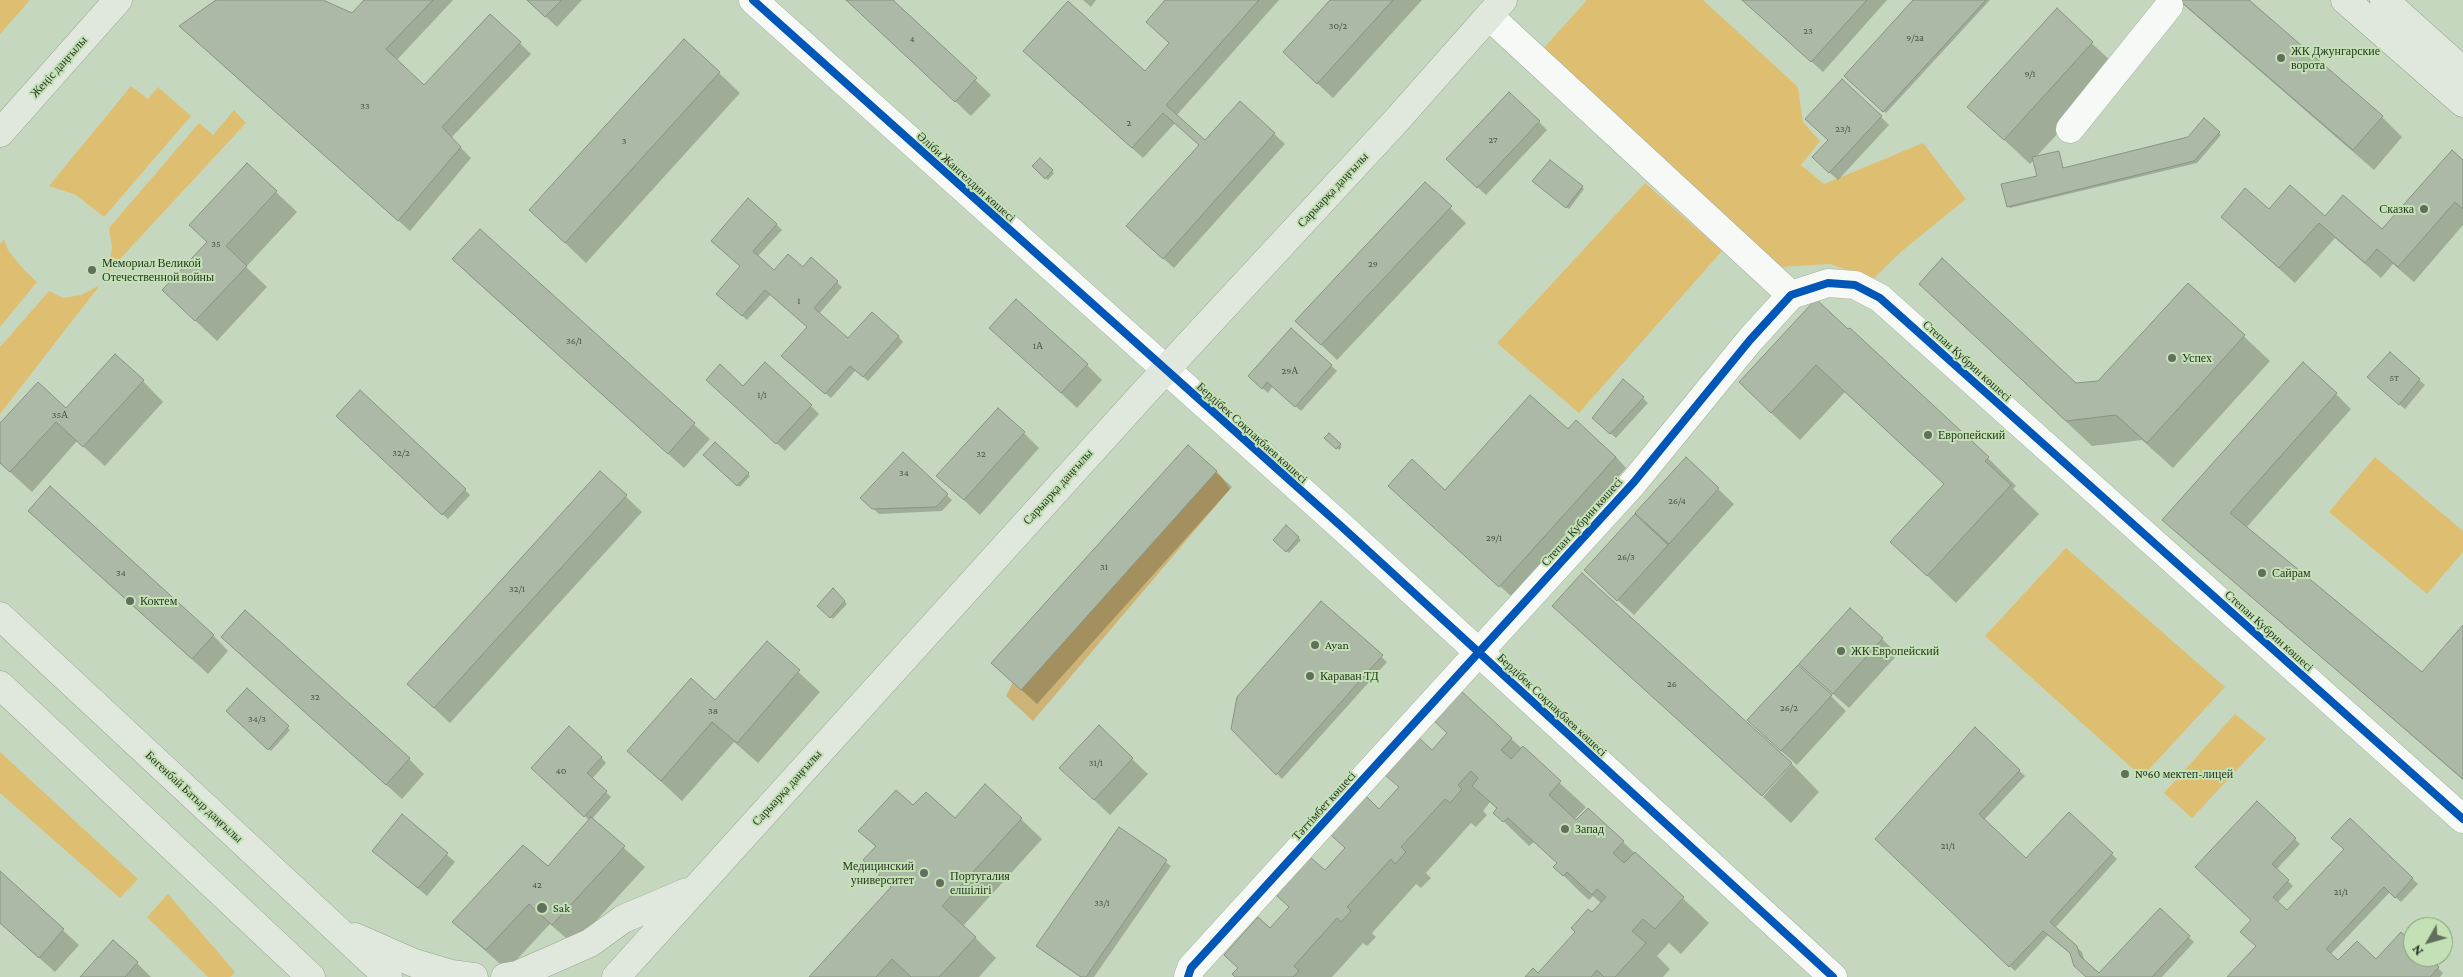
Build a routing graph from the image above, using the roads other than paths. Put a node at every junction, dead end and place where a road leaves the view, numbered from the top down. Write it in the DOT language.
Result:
graph roads {
  1 [pos="118,0"];
  2 [pos="753,0"];
  3 [pos="2345,0"];
  4 [pos="2384,0"];
  5 [pos="2169,6"];
  6 [pos="1496,8"];
  7 [pos="2463,71"];
  8 [pos="2463,103"];
  9 [pos="2070,129"];
  10 [pos="0,133"];
  11 [pos="1791,296"];
  12 [pos="1166,370"];
  13 [pos="0,616"];
  14 [pos="1479,653"];
  15 [pos="0,685"];
  16 [pos="2463,819"];
  17 [pos="696,888"];
  18 [pos="335,928"];
  19 [pos="310,977"];
  20 [pos="388,977"];
  21 [pos="474,977"];
  22 [pos="505,977"];
  23 [pos="616,977"];
  24 [pos="1188,977"];
  25 [pos="1833,977"];
  1 -- 10 [label="main road, Жеңіс даңғылы"];
  2 -- 12 [label="street, Әліби Жангелдин көшесі"];
  3 -- 8 [label="main road"];
  4 -- 7 [label="main road"];
  5 -- 9 [label="street"];
  6 -- 11 [label="street"];
  6 -- 12 [label="main road, Сарыарқа даңғылы"];
  11 -- 14 [label="street, Степан Кубрин көшесі"];
  11 -- 16 [label="street, Степан Кубрин көшесі"];
  12 -- 14 [label="street, Бердібек Соқпақбаев көшесі"];
  12 -- 17 [label="main road, Сарыарқа даңғылы"];
  13 -- 18 [label="main road, Бөгенбай Батыр даңғылы"];
  14 -- 24 [label="street, Тәттімбет көшесі"];
  14 -- 25 [label="street, Бердібек Соқпақбаев көшесі"];
  15 -- 19 [label="main road"];
  17 -- 22 [label="main road"];
  17 -- 23 [label="main road, Сарыарқа даңғылы"];
  18 -- 20 [label="main road, Бөгенбай Батыр даңғылы"];
  18 -- 21 [label="main road"];
}
